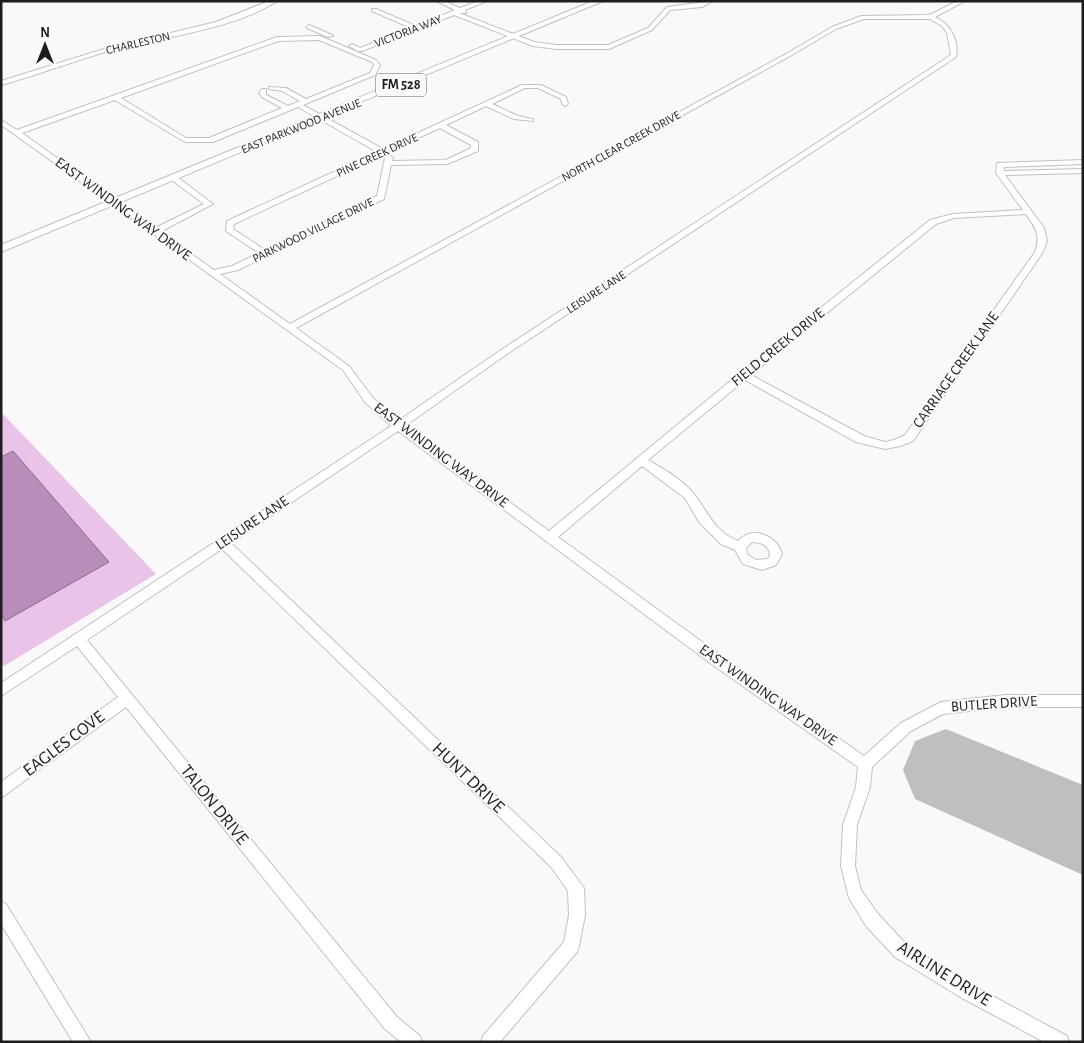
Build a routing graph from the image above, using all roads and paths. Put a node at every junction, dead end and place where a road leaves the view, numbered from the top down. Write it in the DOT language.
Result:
graph roads {
  1 [pos="274,1"];
  2 [pos="438,1"];
  3 [pos="458,1"];
  4 [pos="484,1"];
  5 [pos="600,1"];
  6 [pos="710,1"];
  7 [pos="962,1"];
  8 [pos="470,6"];
  9 [pos="374,10"];
  10 [pos="457,12"];
  11 [pos="932,16"];
  12 [pos="309,26"];
  13 [pos="416,28"];
  14 [pos="518,36"];
  15 [pos="1,84"];
  16 [pos="115,97"];
  17 [pos="303,103"];
  18 [pos="487,104"];
  19 [pos="565,104"];
  20 [pos="289,109"];
  21 [pos="322,117"];
  22 [pos="532,120"];
  23 [pos="1,122"];
  24 [pos="441,125"];
  25 [pos="16,132"];
  26 [pos="383,152"];
  27 [pos="1083,162"];
  28 [pos="388,163"];
  29 [pos="1083,171"];
  30 [pos="1000,173"];
  31 [pos="173,178"];
  32 [pos="115,202"];
  33 [pos="1028,212"];
  34 [pos="155,231"];
  35 [pos="1,250"];
  36 [pos="264,253"];
  37 [pos="235,268"];
  38 [pos="212,273"];
  39 [pos="223,280"];
  40 [pos="289,328"];
  41 [pos="743,375"];
  42 [pos="398,426"];
  43 [pos="641,460"];
  44 [pos="550,537"];
  45 [pos="223,543"];
  46 [pos="740,546"];
  47 [pos="79,639"];
  48 [pos="1,690"];
  49 [pos="127,698"];
  50 [pos="1083,701"];
  51 [pos="864,764"];
  52 [pos="1,791"];
  53 [pos="1,909"];
  54 [pos="83,1042"];
  55 [pos="414,1042"];
  56 [pos="490,1042"];
  57 [pos="1061,1042"];
  1 -- 15 [label="street, CHARLESTON"];
  2 -- 10 [label="street"];
  3 -- 8 [label="street"];
  4 -- 8 [label="street, VICTORIA WAY"];
  5 -- 14 [label="main road, EAST PARKWOOD AVENUE / FM 528"];
  6 -- 14 [label="street"];
  7 -- 11 [label="street, NORTH CLEAR CREEK DRIVE"];
  8 -- 10 [label="street, VICTORIA WAY"];
  9 -- 13 [label="street"];
  10 -- 13 [label="street, VICTORIA WAY"];
  10 -- 14 [label="street"];
  11 -- 40 [label="street, NORTH CLEAR CREEK DRIVE"];
  11 -- 42 [label="street, LEISURE LANE"];
  12 -- 13 [label="street, VICTORIA WAY"];
  14 -- 21 [label="main road, EAST PARKWOOD AVENUE / FM 528"];
  16 -- 17 [label="street"];
  16 -- 20 [label="street"];
  16 -- 25 [label="street"];
  17 -- 20 [label="street"];
  17 -- 20 [label="street"];
  17 -- 21 [label="street"];
  18 -- 19 [label="street, PINE CREEK DRIVE"];
  18 -- 22 [label="street"];
  18 -- 24 [label="street, PINE CREEK DRIVE"];
  21 -- 26 [label="street"];
  21 -- 31 [label="main road, EAST PARKWOOD AVENUE / FM 528"];
  23 -- 25 [label="street, EAST WINDING WAY DRIVE"];
  24 -- 26 [label="street, PINE CREEK DRIVE"];
  24 -- 28 [label="street"];
  25 -- 32 [label="street, EAST WINDING WAY DRIVE"];
  26 -- 28 [label="street"];
  26 -- 36 [label="street, PINE CREEK DRIVE"];
  27 -- 30 [label="street"];
  28 -- 36 [label="street, PARKWOOD VILLAGE DRIVE"];
  29 -- 30 [label="street"];
  30 -- 33 [label="street, CARRIAGE CREEK LANE"];
  31 -- 32 [label="main road, EAST PARKWOOD AVENUE / FM 528"];
  31 -- 34 [label="street"];
  32 -- 34 [label="street, EAST WINDING WAY DRIVE"];
  32 -- 35 [label="main road, EAST PARKWOOD AVENUE / FM 528"];
  33 -- 41 [label="street, FIELD CREEK DRIVE"];
  33 -- 41 [label="street, CARRIAGE CREEK LANE"];
  34 -- 38 [label="street, EAST WINDING WAY DRIVE"];
  36 -- 37 [label="street, PARKWOOD VILLAGE DRIVE"];
  37 -- 38 [label="street, PARKWOOD VILLAGE DRIVE"];
  37 -- 39 [label="street, PARKWOOD VILLAGE DRIVE"];
  38 -- 39 [label="street, EAST WINDING WAY DRIVE"];
  39 -- 40 [label="street, EAST WINDING WAY DRIVE"];
  40 -- 42 [label="street, EAST WINDING WAY DRIVE"];
  41 -- 43 [label="street, FIELD CREEK DRIVE"];
  42 -- 44 [label="street, EAST WINDING WAY DRIVE"];
  42 -- 45 [label="street, LEISURE LANE"];
  43 -- 44 [label="street, FIELD CREEK DRIVE"];
  43 -- 46 [label="street"];
  44 -- 51 [label="street, EAST WINDING WAY DRIVE"];
  45 -- 47 [label="street, LEISURE LANE"];
  45 -- 56 [label="street, HUNT DRIVE"];
  47 -- 48 [label="street, LEISURE LANE"];
  47 -- 49 [label="street, TALON DRIVE"];
  49 -- 52 [label="street, EAGLES COVE"];
  49 -- 55 [label="street, TALON DRIVE"];
  50 -- 51 [label="street, BUTLER DRIVE"];
  51 -- 57 [label="street, AIRLINE DRIVE"];
  53 -- 54 [label="street"];
}
